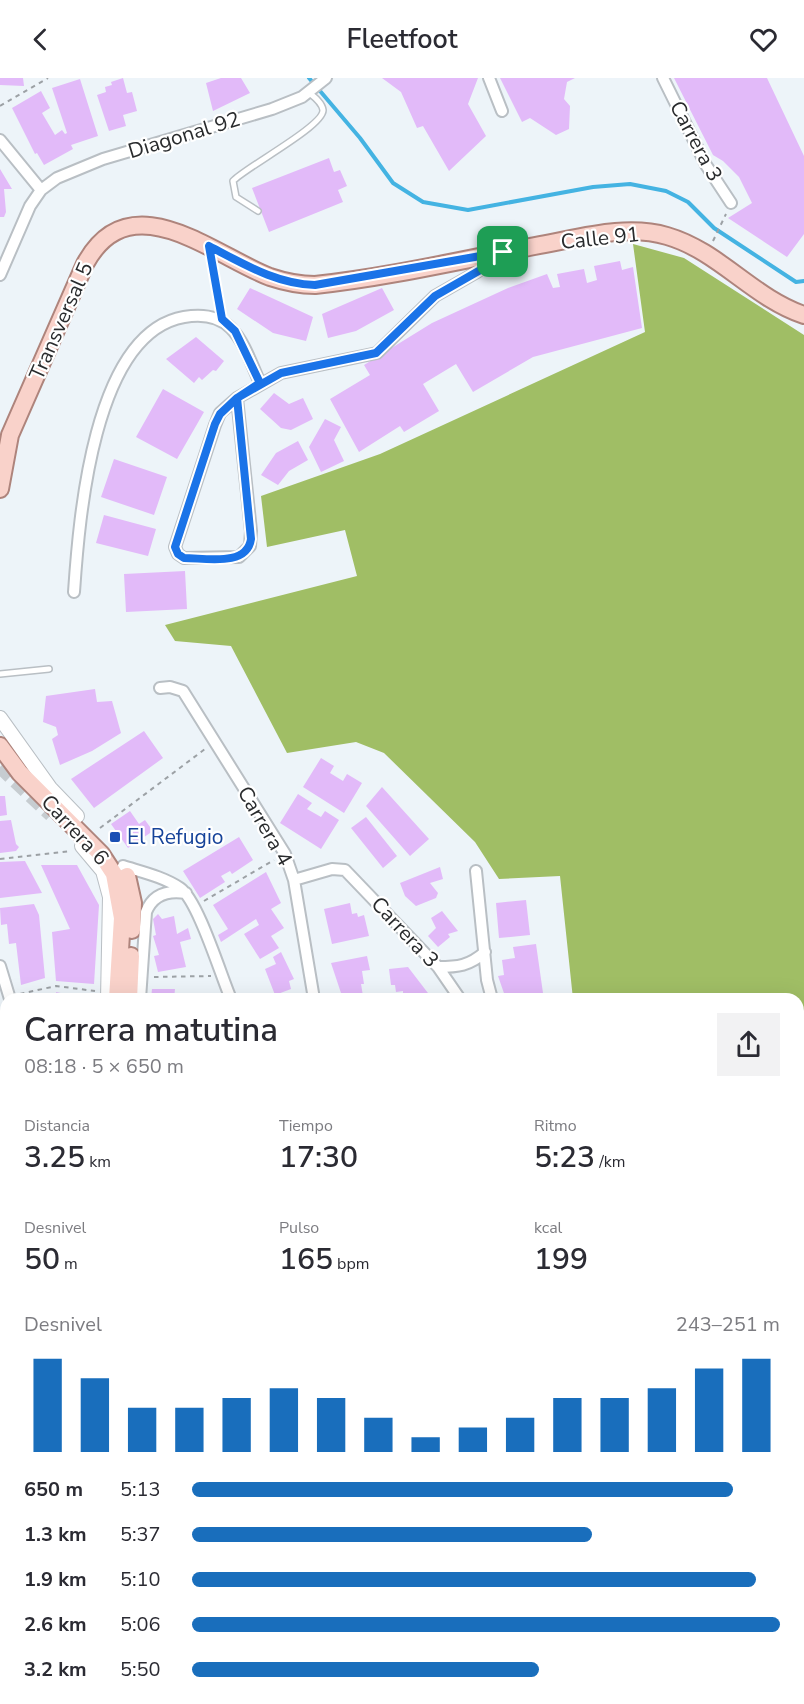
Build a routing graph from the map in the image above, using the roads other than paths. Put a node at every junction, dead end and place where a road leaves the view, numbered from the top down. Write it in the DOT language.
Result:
graph roads {
  1 [pos="489,78"];
  2 [pos="663,78"];
  3 [pos="326,79"];
  4 [pos="310,91"];
  5 [pos="502,111"];
  6 [pos="0,140"];
  7 [pos="41,190"];
  8 [pos="731,203"];
  9 [pos="258,211"];
  10 [pos="138,226"];
  11 [pos="503,252"];
  12 [pos="0,274"];
  13 [pos="804,315"];
  14 [pos="260,383"];
  15 [pos="237,398"];
  16 [pos="0,489"];
  17 [pos="74,592"];
  18 [pos="49,669"];
  19 [pos="0,674"];
  20 [pos="160,688"];
  21 [pos="0,718"];
  22 [pos="0,746"];
  23 [pos="35,787"];
  24 [pos="51,815"];
  25 [pos="77,816"];
  26 [pos="123,866"];
  27 [pos="476,871"];
  28 [pos="294,880"];
  29 [pos="186,893"];
  30 [pos="484,952"];
  31 [pos="0,966"];
  32 [pos="438,967"];
  33 [pos="8,993"];
  34 [pos="109,993"];
  35 [pos="110,993"];
  36 [pos="129,993"];
  37 [pos="141,993"];
  38 [pos="228,993"];
  39 [pos="313,993"];
  40 [pos="456,993"];
  41 [pos="491,993"];
  1 -- 5 [label="street"];
  2 -- 8 [label="street, Carrera 3"];
  3 -- 4 [label="street, Diagonal 92"];
  4 -- 7 [label="street, Diagonal 92"];
  4 -- 9 [label="lane"];
  6 -- 7 [label="street"];
  7 -- 12 [label="street"];
  10 -- 11 [label="main road, Calle 91"];
  10 -- 16 [label="main road, Transversal 5"];
  11 -- 13 [label="main road, Calle 91"];
  11 -- 14 [label="street"];
  14 -- 15 [label="street"];
  14 -- 17 [label="street"];
  15 -- 15 [label="street"];
  18 -- 19 [label="lane"];
  20 -- 28 [label="street, Carrera 4"];
  21 -- 25 [label="main road"];
  22 -- 23 [label="main road, Carrera 6"];
  23 -- 25 [label="main road"];
  23 -- 35 [label="main road, Carrera 6"];
  24 -- 34 [label="main road"];
  25 -- 26 [label="main road"];
  26 -- 29 [label="street"];
  26 -- 36 [label="main road"];
  27 -- 30 [label="street"];
  28 -- 32 [label="street, Carrera 3"];
  28 -- 39 [label="street, Carrera 4"];
  29 -- 37 [label="street"];
  29 -- 38 [label="street"];
  30 -- 32 [label="street"];
  30 -- 41 [label="street"];
  31 -- 33 [label="street"];
  32 -- 40 [label="street, Carrera 3"];
}
